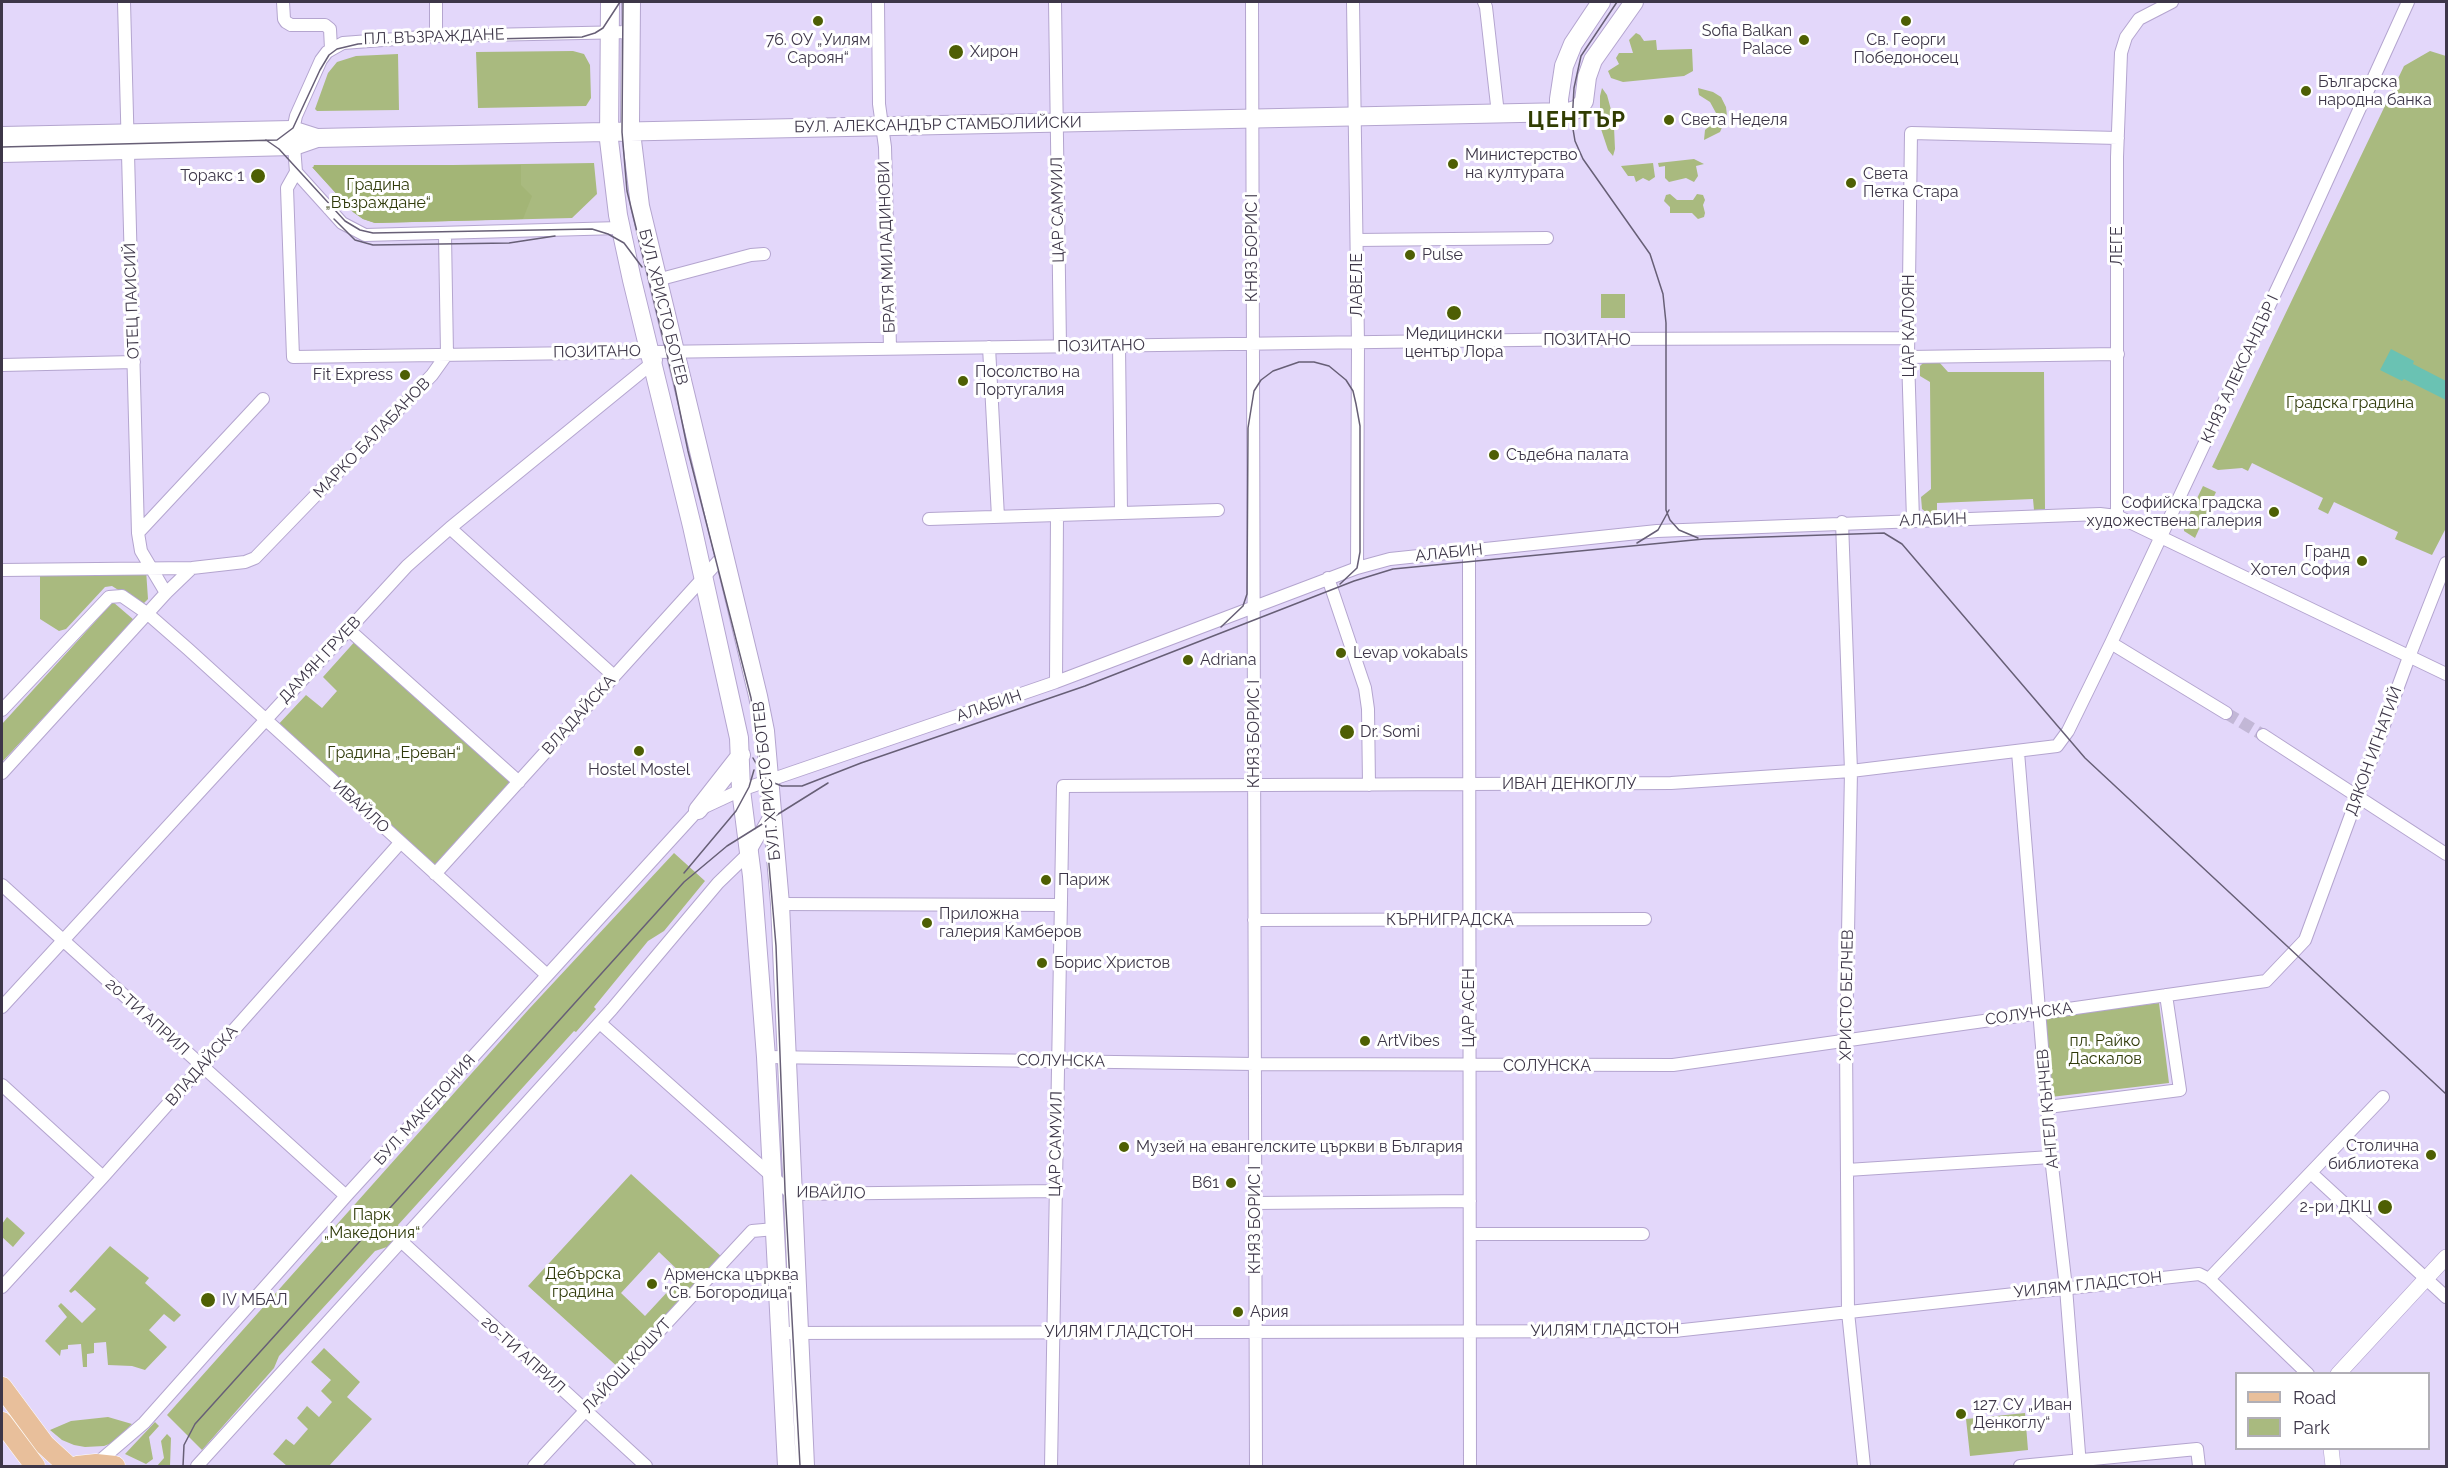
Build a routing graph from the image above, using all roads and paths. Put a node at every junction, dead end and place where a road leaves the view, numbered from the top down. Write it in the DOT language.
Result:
graph roads {
  1 [pos="124,2"];
  2 [pos="283,2"];
  3 [pos="436,2"];
  4 [pos="610,2"];
  5 [pos="631,2"];
  6 [pos="878,2"];
  7 [pos="1055,2"];
  8 [pos="1252,2"];
  9 [pos="1353,2"];
  10 [pos="1484,2"];
  11 [pos="1601,2"];
  12 [pos="1634,2"];
  13 [pos="2172,2"];
  14 [pos="2408,2"];
  15 [pos="630,32"];
  16 [pos="610,33"];
  17 [pos="436,36"];
  18 [pos="331,49"];
  19 [pos="1567,112"];
  20 [pos="1498,114"];
  21 [pos="1354,117"];
  22 [pos="1252,119"];
  23 [pos="1057,123"];
  24 [pos="884,126"];
  25 [pos="609,132"];
  26 [pos="630,132"];
  27 [pos="2,136"];
  28 [pos="294,138"];
  29 [pos="2118,138"];
  30 [pos="126,142"];
  31 [pos="2,153"];
  32 [pos="296,172"];
  33 [pos="620,228"];
  34 [pos="445,235"];
  35 [pos="1547,238"];
  36 [pos="1357,240"];
  37 [pos="764,254"];
  38 [pos="657,280"];
  39 [pos="1908,338"];
  40 [pos="1252,344"];
  41 [pos="1358,344"];
  42 [pos="1060,346"];
  43 [pos="1119,346"];
  44 [pos="988,347"];
  45 [pos="890,348"];
  46 [pos="674,351"];
  47 [pos="447,354"];
  48 [pos="2118,354"];
  49 [pos="650,356"];
  50 [pos="1908,357"];
  51 [pos="134,362"];
  52 [pos="2,365"];
  53 [pos="263,399"];
  54 [pos="1218,510"];
  55 [pos="1122,513"];
  56 [pos="1057,515"];
  57 [pos="2118,516"];
  58 [pos="999,517"];
  59 [pos="929,519"];
  60 [pos="1912,520"];
  61 [pos="1842,522"];
  62 [pos="450,528"];
  63 [pos="138,533"];
  64 [pos="2160,537"];
  65 [pos="1469,550"];
  66 [pos="723,556"];
  67 [pos="2446,564"];
  68 [pos="153,568"];
  69 [pos="192,568"];
  70 [pos="1357,568"];
  71 [pos="2,570"];
  72 [pos="704,576"];
  73 [pos="1328,578"];
  74 [pos="166,593"];
  75 [pos="1252,609"];
  76 [pos="148,614"];
  77 [pos="348,629"];
  78 [pos="2111,643"];
  79 [pos="2409,657"];
  80 [pos="2446,674"];
  81 [pos="614,676"];
  82 [pos="1056,682"];
  83 [pos="2,710"];
  84 [pos="2226,713"];
  85 [pos="265,719"];
  86 [pos="2066,734"];
  87 [pos="2263,735"];
  88 [pos="2018,752"];
  89 [pos="741,755"];
  90 [pos="1851,771"];
  91 [pos="2,774"];
  92 [pos="769,781"];
  93 [pos="519,782"];
  94 [pos="1369,784"];
  95 [pos="1469,784"];
  96 [pos="1254,785"];
  97 [pos="1063,786"];
  98 [pos="741,790"];
  99 [pos="2357,796"];
  100 [pos="698,810"];
  101 [pos="772,813"];
  102 [pos="400,843"];
  103 [pos="749,853"];
  104 [pos="2446,854"];
  105 [pos="729,873"];
  106 [pos="435,874"];
  107 [pos="752,876"];
  108 [pos="2,885"];
  109 [pos="780,904"];
  110 [pos="1061,905"];
  111 [pos="1645,918"];
  112 [pos="1254,920"];
  113 [pos="1470,921"];
  114 [pos="63,940"];
  115 [pos="2305,940"];
  116 [pos="547,975"];
  117 [pos="2166,995"];
  118 [pos="2,1007"];
  119 [pos="2039,1013"];
  120 [pos="600,1023"];
  121 [pos="1846,1041"];
  122 [pos="766,1057"];
  123 [pos="786,1057"];
  124 [pos="1058,1061"];
  125 [pos="1255,1064"];
  126 [pos="1469,1065"];
  127 [pos="201,1067"];
  128 [pos="2,1085"];
  129 [pos="2383,1097"];
  130 [pos="2048,1107"];
  131 [pos="2051,1157"];
  132 [pos="1847,1170"];
  133 [pos="2311,1173"];
  134 [pos="103,1177"];
  135 [pos="772,1179"];
  136 [pos="1056,1191"];
  137 [pos="792,1194"];
  138 [pos="346,1196"];
  139 [pos="1470,1201"];
  140 [pos="1255,1203"];
  141 [pos="775,1229"];
  142 [pos="1470,1234"];
  143 [pos="1642,1234"];
  144 [pos="400,1241"];
  145 [pos="2446,1257"];
  146 [pos="2427,1278"];
  147 [pos="2208,1279"];
  148 [pos="2,1287"];
  149 [pos="2067,1288"];
  150 [pos="2446,1297"];
  151 [pos="1848,1312"];
  152 [pos="1256,1331"];
  153 [pos="1470,1331"];
  154 [pos="790,1332"];
  155 [pos="1053,1332"];
  156 [pos="2306,1372"];
  157 [pos="2340,1372"];
  158 [pos="2,1387"];
  159 [pos="585,1412"];
  160 [pos="2,1422"];
  161 [pos="2331,1450"];
  162 [pos="2080,1463"];
  163 [pos="105,1465"];
  164 [pos="35,1467"];
  165 [pos="68,1467"];
  166 [pos="76,1467"];
  167 [pos="197,1467"];
  168 [pos="534,1467"];
  169 [pos="646,1467"];
  170 [pos="787,1467"];
  171 [pos="805,1467"];
  172 [pos="1051,1467"];
  173 [pos="1256,1467"];
  174 [pos="1470,1467"];
  175 [pos="1864,1467"];
  176 [pos="2020,1467"];
  177 [pos="2199,1467"];
  178 [pos="2333,1467"];
  1 -- 30 [label="street, ОТЕЦ ПАИСИЙ"];
  2 -- 18 [label="street"];
  3 -- 17 [label="street"];
  4 -- 16 [label="main road, БУЛ. ХРИСТО БОТЕВ"];
  5 -- 15 [label="main road, БУЛ. ХРИСТО БОТЕВ"];
  6 -- 24 [label="street, БРАТЯ МИЛАДИНОВИ"];
  7 -- 23 [label="street, ЦАР САМУИЛ"];
  8 -- 22 [label="street, КНЯЗ БОРИС I"];
  9 -- 21 [label="street, ЛАВЕЛЕ"];
  10 -- 20 [label="street"];
  11 -- 19 [label="main road"];
  12 -- 19 [label="main road"];
  13 -- 29 [label="street, ЛЕГЕ"];
  14 -- 64 [label="street, КНЯЗ АЛЕКСАНДЪР I"];
  15 -- 16 [label="street, ПЛ. ВЪЗРАЖДАНЕ"];
  15 -- 26 [label="main road, БУЛ. ХРИСТО БОТЕВ"];
  16 -- 17 [label="street, ПЛ. ВЪЗРАЖДАНЕ"];
  16 -- 25 [label="main road, БУЛ. ХРИСТО БОТЕВ"];
  17 -- 18 [label="street, ПЛ. ВЪЗРАЖДАНЕ"];
  18 -- 28 [label="street"];
  19 -- 20 [label="main road, БУЛ. АЛЕКСАНДЪР СТАМБОЛИЙСКИ"];
  20 -- 21 [label="main road, БУЛ. АЛЕКСАНДЪР СТАМБОЛИЙСКИ"];
  21 -- 22 [label="main road, БУЛ. АЛЕКСАНДЪР СТАМБОЛИЙСКИ"];
  21 -- 36 [label="street, ЛАВЕЛЕ"];
  22 -- 23 [label="main road, БУЛ. АЛЕКСАНДЪР СТАМБОЛИЙСКИ"];
  22 -- 40 [label="street, КНЯЗ БОРИС I"];
  23 -- 24 [label="main road, БУЛ. АЛЕКСАНДЪР СТАМБОЛИЙСКИ"];
  23 -- 42 [label="street, ЦАР САМУИЛ"];
  24 -- 26 [label="main road, БУЛ. АЛЕКСАНДЪР СТАМБОЛИЙСКИ"];
  24 -- 45 [label="street, БРАТЯ МИЛАДИНОВИ"];
  25 -- 26 [label="main road, БУЛ. АЛЕКСАНДЪР СТАМБОЛИЙСКИ"];
  25 -- 28 [label="main road, БУЛ. АЛЕКСАНДЪР СТАМБОЛИЙСКИ"];
  25 -- 33 [label="main road, БУЛ. ХРИСТО БОТЕВ"];
  26 -- 38 [label="main road, БУЛ. ХРИСТО БОТЕВ"];
  27 -- 30 [label="main road, БУЛ. АЛЕКСАНДЪР СТАМБОЛИЙСКИ"];
  28 -- 30 [label="main road, БУЛ. АЛЕКСАНДЪР СТАМБОЛИЙСКИ"];
  28 -- 32 [label="street"];
  29 -- 39 [label="street, ЦАР КАЛОЯН"];
  29 -- 48 [label="street, ЛЕГЕ"];
  30 -- 31 [label="main road, БУЛ. АЛЕКСАНДЪР СТАМБОЛИЙСКИ"];
  30 -- 51 [label="street, ОТЕЦ ПАИСИЙ"];
  32 -- 34 [label="street"];
  32 -- 47 [label="street, ПОЗИТАНО"];
  33 -- 34 [label="street"];
  33 -- 49 [label="main road, БУЛ. ХРИСТО БОТЕВ"];
  34 -- 47 [label="street"];
  35 -- 36 [label="street"];
  36 -- 41 [label="street, ЛАВЕЛЕ"];
  37 -- 38 [label="street"];
  38 -- 46 [label="main road, БУЛ. ХРИСТО БОТЕВ"];
  39 -- 41 [label="street, ПОЗИТАНО"];
  39 -- 50 [label="street, ЦАР КАЛОЯН"];
  40 -- 41 [label="street, ПОЗИТАНО"];
  40 -- 43 [label="street, ПОЗИТАНО"];
  40 -- 75 [label="street, КНЯЗ БОРИС I"];
  41 -- 70 [label="street, ЛАВЕЛЕ"];
  42 -- 43 [label="street, ПОЗИТАНО"];
  42 -- 44 [label="street, ПОЗИТАНО"];
  43 -- 55 [label="street"];
  44 -- 45 [label="street, ПОЗИТАНО"];
  44 -- 58 [label="street"];
  45 -- 46 [label="street, ПОЗИТАНО"];
  46 -- 49 [label="street, ПОЗИТАНО"];
  46 -- 66 [label="main road, БУЛ. ХРИСТО БОТЕВ"];
  47 -- 49 [label="street, ПОЗИТАНО"];
  47 -- 69 [label="street, МАРКО БАЛАБАНОВ"];
  48 -- 50 [label="street"];
  48 -- 57 [label="street, ЛЕГЕ"];
  49 -- 62 [label="street, ДАМЯН ГРУЕВ"];
  49 -- 72 [label="main road, БУЛ. ХРИСТО БОТЕВ"];
  50 -- 60 [label="street, ЦАР КАЛОЯН"];
  51 -- 52 [label="street"];
  51 -- 63 [label="street, ОТЕЦ ПАИСИЙ"];
  53 -- 63 [label="street"];
  54 -- 55 [label="street"];
  55 -- 56 [label="street"];
  56 -- 58 [label="street"];
  56 -- 82 [label="street"];
  57 -- 60 [label="street, АЛАБИН"];
  57 -- 64 [label="street, АЛАБИН"];
  58 -- 59 [label="street"];
  60 -- 61 [label="street, АЛАБИН"];
  61 -- 65 [label="street, АЛАБИН"];
  61 -- 90 [label="street, ХРИСТО БЕЛЧЕВ"];
  62 -- 77 [label="street, ДАМЯН ГРУЕВ"];
  62 -- 81 [label="street"];
  63 -- 68 [label="street, ОТЕЦ ПАИСИЙ"];
  64 -- 78 [label="street, КНЯЗ АЛЕКСАНДЪР I"];
  64 -- 79 [label="street, АЛАБИН"];
  65 -- 70 [label="street, АЛАБИН"];
  65 -- 95 [label="street, ЦАР АСЕН"];
  66 -- 72 [label="street, ВЛАДАЙСКА"];
  66 -- 92 [label="main road, БУЛ. ХРИСТО БОТЕВ"];
  67 -- 79 [label="street, ДЯКОН ИГНАТИЙ"];
  68 -- 69 [label="street, МАРКО БАЛАБАНОВ"];
  68 -- 71 [label="street, МАРКО БАЛАБАНОВ"];
  68 -- 74 [label="street, ОТЕЦ ПАИСИЙ"];
  69 -- 74 [label="street"];
  70 -- 73 [label="street, АЛАБИН"];
  72 -- 81 [label="street, ВЛАДАЙСКА"];
  72 -- 89 [label="main road, БУЛ. ХРИСТО БОТЕВ"];
  73 -- 75 [label="street, АЛАБИН"];
  73 -- 94 [label="street"];
  74 -- 76 [label="street"];
  75 -- 82 [label="street, АЛАБИН"];
  75 -- 96 [label="street, КНЯЗ БОРИС I"];
  76 -- 83 [label="street, ИВАЙЛО"];
  76 -- 85 [label="street, ИВАЙЛО"];
  76 -- 91 [label="street"];
  77 -- 85 [label="street, ДАМЯН ГРУЕВ"];
  77 -- 93 [label="street"];
  78 -- 84 [label="street"];
  78 -- 86 [label="street, КНЯЗ АЛЕКСАНДЪР I"];
  79 -- 80 [label="street, АЛАБИН"];
  79 -- 99 [label="street, ДЯКОН ИГНАТИЙ"];
  81 -- 93 [label="street, ВЛАДАЙСКА"];
  82 -- 92 [label="street, АЛАБИН"];
  85 -- 102 [label="street, ИВАЙЛО"];
  85 -- 114 [label="street, ДАМЯН ГРУЕВ"];
  86 -- 88 [label="street, ИВАН ДЕНКОГЛУ"];
  87 -- 99 [label="street"];
  88 -- 90 [label="street, ИВАН ДЕНКОГЛУ"];
  88 -- 119 [label="street, АНГЕЛ КЪНЧЕВ"];
  89 -- 98 [label="main road, БУЛ. ХРИСТО БОТЕВ"];
  89 -- 100 [label="main road"];
  90 -- 95 [label="street, ИВАН ДЕНКОГЛУ"];
  90 -- 121 [label="street, ХРИСТО БЕЛЧЕВ"];
  92 -- 98 [label="street, БУЛ. МАКЕДОНИЯ"];
  92 -- 101 [label="main road, БУЛ. ХРИСТО БОТЕВ"];
  93 -- 106 [label="street, ВЛАДАЙСКА"];
  94 -- 95 [label="street, ИВАН ДЕНКОГЛУ"];
  94 -- 96 [label="street, ИВАН ДЕНКОГЛУ"];
  95 -- 113 [label="street, ЦАР АСЕН"];
  96 -- 97 [label="street, ИВАН ДЕНКОГЛУ"];
  96 -- 112 [label="street, КНЯЗ БОРИС I"];
  97 -- 110 [label="street, ЦАР САМУИЛ"];
  98 -- 100 [label="street, БУЛ. МАКЕДОНИЯ"];
  98 -- 103 [label="main road, БУЛ. ХРИСТО БОТЕВ"];
  99 -- 104 [label="street"];
  99 -- 115 [label="street, ДЯКОН ИГНАТИЙ"];
  100 -- 116 [label="street, БУЛ. МАКЕДОНИЯ"];
  101 -- 103 [label="street"];
  101 -- 109 [label="main road, БУЛ. ХРИСТО БОТЕВ"];
  102 -- 106 [label="street, ИВАЙЛО"];
  102 -- 127 [label="street, ВЛАДАЙСКА"];
  103 -- 105 [label="street"];
  103 -- 107 [label="main road, БУЛ. ХРИСТО БОТЕВ"];
  105 -- 107 [label="street"];
  105 -- 120 [label="street"];
  106 -- 116 [label="street, ИВАЙЛО"];
  107 -- 122 [label="main road, БУЛ. ХРИСТО БОТЕВ"];
  108 -- 114 [label="street, 20-ТИ АПРИЛ"];
  109 -- 110 [label="street"];
  109 -- 123 [label="main road, БУЛ. ХРИСТО БОТЕВ"];
  110 -- 124 [label="street, ЦАР САМУИЛ"];
  111 -- 113 [label="street, КЪРНИГРАДСКА"];
  112 -- 113 [label="street, КЪРНИГРАДСКА"];
  112 -- 125 [label="street, КНЯЗ БОРИС I"];
  113 -- 126 [label="street, ЦАР АСЕН"];
  114 -- 118 [label="street, ДАМЯН ГРУЕВ"];
  114 -- 127 [label="street, 20-ТИ АПРИЛ"];
  115 -- 117 [label="street, СОЛУНСКА"];
  116 -- 138 [label="street, БУЛ. МАКЕДОНИЯ"];
  117 -- 119 [label="street, СОЛУНСКА"];
  117 -- 130 [label="street"];
  119 -- 121 [label="street, СОЛУНСКА"];
  119 -- 130 [label="street, АНГЕЛ КЪНЧЕВ"];
  120 -- 135 [label="street, ИВАЙЛО"];
  120 -- 144 [label="street"];
  121 -- 126 [label="street, СОЛУНСКА"];
  121 -- 132 [label="street, ХРИСТО БЕЛЧЕВ"];
  122 -- 123 [label="street, СОЛУНСКА"];
  122 -- 135 [label="main road, БУЛ. ХРИСТО БОТЕВ"];
  123 -- 124 [label="street, СОЛУНСКА"];
  123 -- 137 [label="main road, БУЛ. ХРИСТО БОТЕВ"];
  124 -- 125 [label="street, СОЛУНСКА"];
  124 -- 136 [label="street, ЦАР САМУИЛ"];
  125 -- 126 [label="street, СОЛУНСКА"];
  125 -- 140 [label="street, КНЯЗ БОРИС I"];
  126 -- 139 [label="street, ЦАР АСЕН"];
  127 -- 134 [label="street, ВЛАДАЙСКА"];
  127 -- 138 [label="street, 20-ТИ АПРИЛ"];
  128 -- 134 [label="street"];
  129 -- 133 [label="street"];
  130 -- 131 [label="street, АНГЕЛ КЪНЧЕВ"];
  131 -- 132 [label="street"];
  131 -- 149 [label="street, АНГЕЛ КЪНЧЕВ"];
  132 -- 151 [label="street, ХРИСТО БЕЛЧЕВ"];
  133 -- 146 [label="street"];
  133 -- 147 [label="street"];
  134 -- 148 [label="street, ВЛАДАЙСКА"];
  135 -- 137 [label="street, ИВАЙЛО"];
  135 -- 141 [label="main road, БУЛ. ХРИСТО БОТЕВ"];
  136 -- 137 [label="street, ИВАЙЛО"];
  136 -- 155 [label="street, ЦАР САМУИЛ"];
  137 -- 154 [label="main road, БУЛ. ХРИСТО БОТЕВ"];
  138 -- 163 [label="street, БУЛ. МАКЕДОНИЯ"];
  139 -- 140 [label="street"];
  139 -- 142 [label="street, ЦАР АСЕН"];
  140 -- 152 [label="street, КНЯЗ БОРИС I"];
  141 -- 154 [label="main road, БУЛ. ХРИСТО БОТЕВ"];
  141 -- 159 [label="street, ЛАЙОШ КОШУТ"];
  142 -- 143 [label="street"];
  142 -- 153 [label="street, ЦАР АСЕН"];
  144 -- 159 [label="street, 20-ТИ АПРИЛ"];
  144 -- 167 [label="street"];
  145 -- 146 [label="street"];
  146 -- 150 [label="street"];
  146 -- 157 [label="street"];
  147 -- 149 [label="street, УИЛЯМ ГЛАДСТОН"];
  147 -- 156 [label="street"];
  149 -- 151 [label="street, УИЛЯМ ГЛАДСТОН"];
  149 -- 162 [label="street, АНГЕЛ КЪНЧЕВ"];
  151 -- 153 [label="street, УИЛЯМ ГЛАДСТОН"];
  151 -- 175 [label="street, ХРИСТО БЕЛЧЕВ"];
  152 -- 153 [label="street, УИЛЯМ ГЛАДСТОН"];
  152 -- 155 [label="street, УИЛЯМ ГЛАДСТОН"];
  152 -- 173 [label="street, КНЯЗ БОРИС I"];
  153 -- 174 [label="street, ЦАР АСЕН"];
  154 -- 155 [label="street, УИЛЯМ ГЛАДСТОН"];
  154 -- 170 [label="main road, БУЛ. ХРИСТО БОТЕВ"];
  154 -- 171 [label="main road, БУЛ. ХРИСТО БОТЕВ"];
  155 -- 172 [label="street, ЦАР САМУИЛ"];
  158 -- 165 [label="main road"];
  159 -- 168 [label="street, ЛАЙОШ КОШУТ"];
  159 -- 169 [label="street, 20-ТИ АПРИЛ"];
  160 -- 164 [label="main road"];
  161 -- 178 [label="street"];
  162 -- 176 [label="street"];
  162 -- 177 [label="street"];
  163 -- 166 [label="main road"];
}
